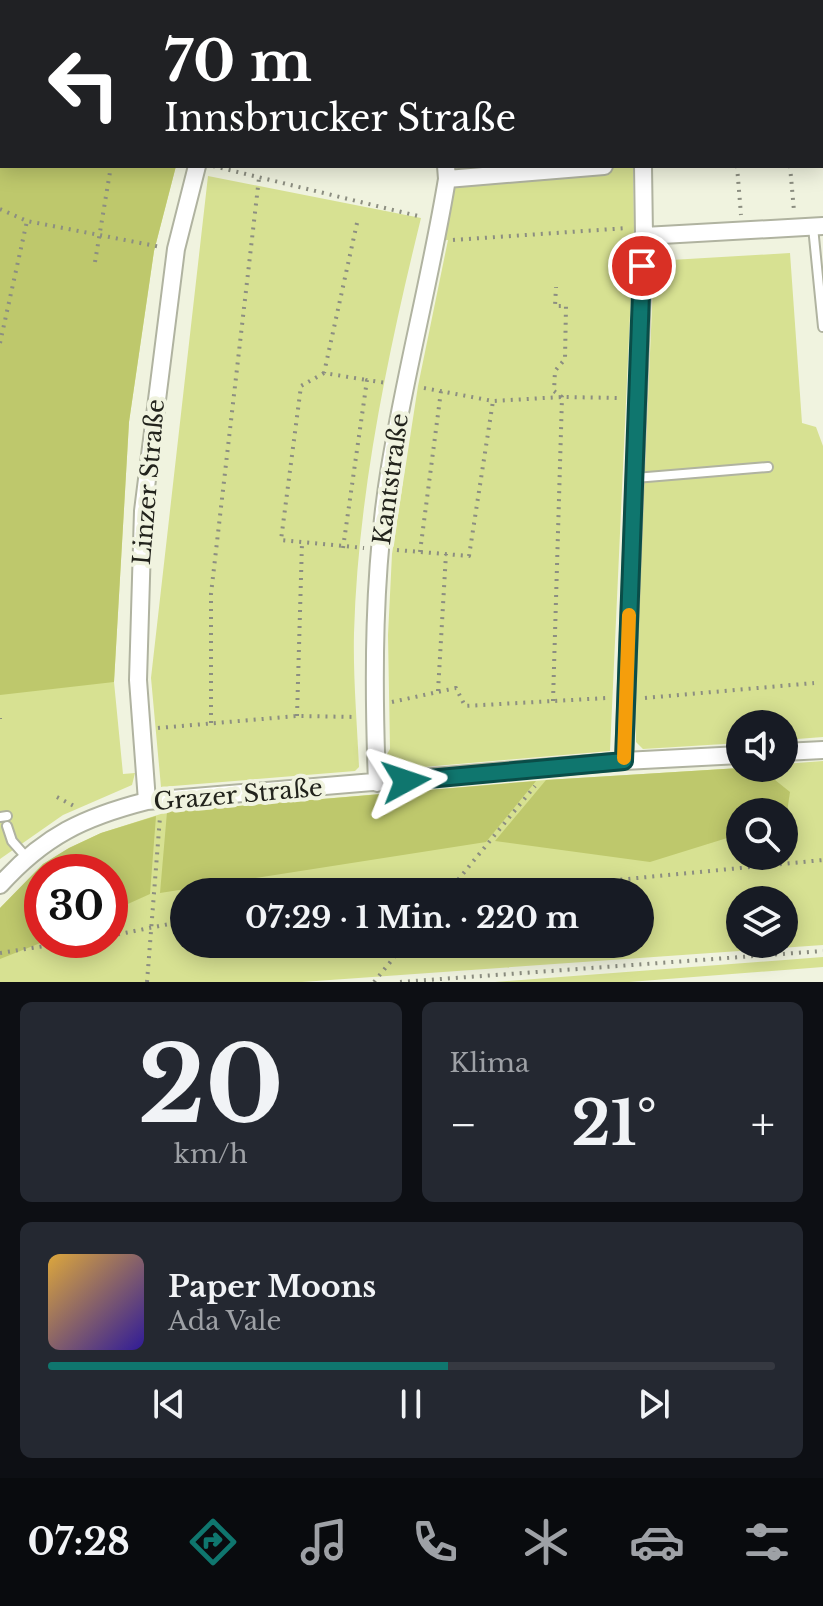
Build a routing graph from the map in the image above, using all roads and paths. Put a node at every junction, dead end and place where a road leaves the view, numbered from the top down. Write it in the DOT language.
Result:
graph roads {
  1 [pos="111,168"];
  2 [pos="196,168"];
  3 [pos="219,168"];
  4 [pos="559,168"];
  5 [pos="643,168"];
  6 [pos="737,168"];
  7 [pos="790,168"];
  8 [pos="447,173"];
  9 [pos="259,178"];
  10 [pos="0,209"];
  11 [pos="27,221"];
  12 [pos="796,221"];
  13 [pos="357,223"];
  14 [pos="440,223"];
  15 [pos="742,225"];
  16 [pos="818,226"];
  17 [pos="639,232"];
  18 [pos="99,236"];
  19 [pos="437,241"];
  20 [pos="176,249"];
  21 [pos="95,262"];
  22 [pos="556,287"];
  23 [pos="823,327"];
  24 [pos="0,343"];
  25 [pos="324,373"];
  26 [pos="367,380"];
  27 [pos="405,385"];
  28 [pos="441,391"];
  29 [pos="562,397"];
  30 [pos="626,398"];
  31 [pos="493,401"];
  32 [pos="768,467"];
  33 [pos="634,478"];
  34 [pos="302,543"];
  35 [pos="343,548"];
  36 [pos="380,548"];
  37 [pos="420,552"];
  38 [pos="446,554"];
  39 [pos="814,683"];
  40 [pos="438,692"];
  41 [pos="610,698"];
  42 [pos="635,699"];
  43 [pos="553,701"];
  44 [pos="374,711"];
  45 [pos="297,716"];
  46 [pos="211,723"];
  47 [pos="152,729"];
  48 [pos="823,750"];
  49 [pos="798,751"];
  50 [pos="726,756"];
  51 [pos="624,761"];
  52 [pos="550,768"];
  53 [pos="377,783"];
  54 [pos="57,797"];
  55 [pos="154,801"];
  56 [pos="81,810"];
  57 [pos="5,820"];
  58 [pos="33,854"];
  59 [pos="24,855"];
  60 [pos="823,860"];
  61 [pos="24,861"];
  62 [pos="460,878"];
  63 [pos="637,878"];
  64 [pos="0,885"];
  65 [pos="170,925"];
  66 [pos="151,930"];
  67 [pos="128,933"];
  68 [pos="24,949"];
  69 [pos="823,951"];
  70 [pos="0,953"];
  71 [pos="394,958"];
  72 [pos="147,982"];
  73 [pos="374,982"];
  74 [pos="400,982"];
  1 -- 18 [label="path"];
  2 -- 20 [label="street, Linzer Straße"];
  3 -- 9 [label="path"];
  4 -- 8 [label="street"];
  5 -- 17 [label="street"];
  6 -- 15 [label="path"];
  7 -- 12 [label="path"];
  8 -- 14 [label="street, Kantstraße"];
  9 -- 14 [label="path"];
  9 -- 46 [label="path"];
  10 -- 11 [label="path"];
  11 -- 18 [label="path"];
  11 -- 24 [label="path"];
  13 -- 25 [label="path"];
  14 -- 19 [label="street, Kantstraße"];
  16 -- 17 [label="street"];
  16 -- 23 [label="lane"];
  17 -- 19 [label="path"];
  17 -- 33 [label="street"];
  18 -- 20 [label="path"];
  18 -- 21 [label="path"];
  19 -- 27 [label="street, Kantstraße"];
  20 -- 55 [label="street, Linzer Straße"];
  22 -- 29 [label="path"];
  25 -- 26 [label="path"];
  25 -- 34 [label="path"];
  26 -- 27 [label="path"];
  26 -- 35 [label="path"];
  27 -- 28 [label="path"];
  27 -- 36 [label="street, Kantstraße"];
  28 -- 31 [label="path"];
  28 -- 37 [label="path"];
  29 -- 30 [label="path"];
  29 -- 31 [label="path"];
  29 -- 43 [label="path"];
  31 -- 38 [label="path"];
  32 -- 33 [label="lane"];
  33 -- 51 [label="street"];
  34 -- 35 [label="path"];
  34 -- 45 [label="path"];
  35 -- 36 [label="path"];
  36 -- 37 [label="path"];
  36 -- 44 [label="street, Kantstraße"];
  37 -- 38 [label="path"];
  38 -- 40 [label="path"];
  39 -- 42 [label="path"];
  40 -- 43 [label="path"];
  40 -- 44 [label="path"];
  41 -- 43 [label="path"];
  44 -- 45 [label="path"];
  44 -- 53 [label="street, Kantstraße"];
  45 -- 46 [label="path"];
  46 -- 47 [label="path"];
  48 -- 49 [label="street"];
  50 -- 51 [label="street, Grazer Straße"];
  51 -- 52 [label="street, Grazer Straße"];
  52 -- 53 [label="street, Grazer Straße"];
  52 -- 62 [label="path"];
  53 -- 55 [label="street, Grazer Straße"];
  54 -- 56 [label="path"];
  55 -- 58 [label="street, Grazer Straße"];
  55 -- 66 [label="path"];
  57 -- 59 [label="lane"];
  60 -- 63 [label="path"];
  61 -- 64 [label="street, Grazer Straße"];
  65 -- 66 [label="path"];
  66 -- 67 [label="path"];
  66 -- 72 [label="path"];
  68 -- 70 [label="path"];
  69 -- 74 [label="path"];
  71 -- 73 [label="path"];
}
